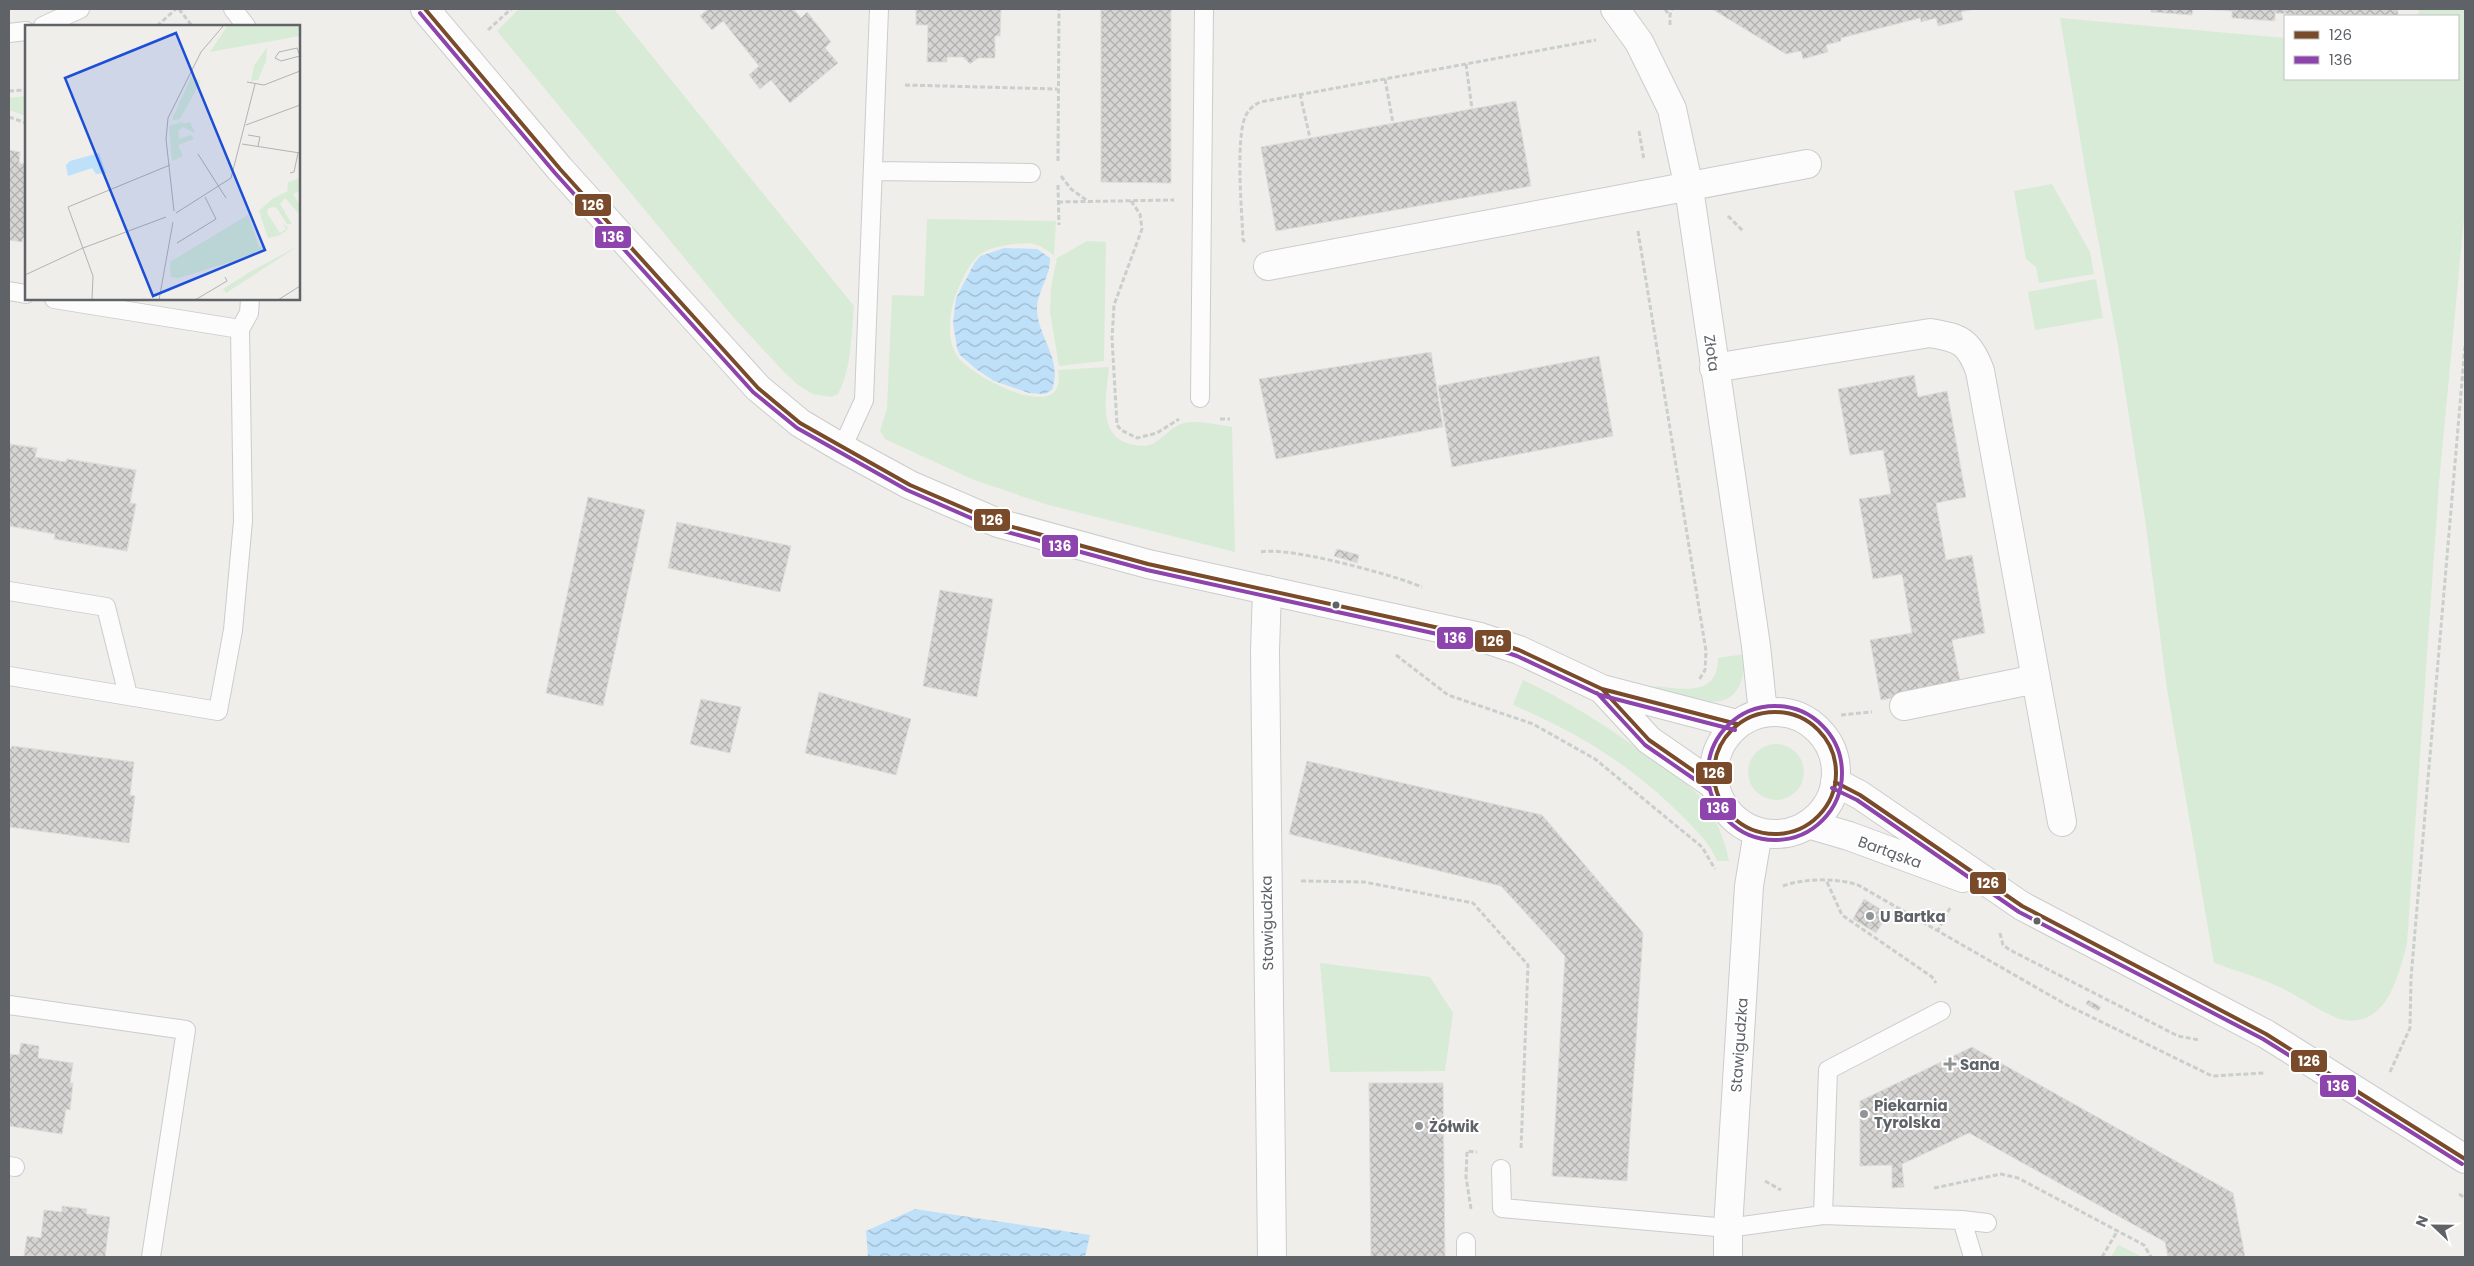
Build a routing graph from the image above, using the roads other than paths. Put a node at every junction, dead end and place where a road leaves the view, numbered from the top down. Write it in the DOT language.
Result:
graph roads {
  1 [pos="80,9"];
  2 [pos="425,9"];
  3 [pos="880,9"];
  4 [pos="1204,9"];
  5 [pos="1615,9"];
  6 [pos="1643,9"];
  7 [pos="45,25"];
  8 [pos="25,31"];
  9 [pos="9,33"];
  10 [pos="1638,40"];
  11 [pos="1807,164"];
  12 [pos="873,171"];
  13 [pos="1031,173"];
  14 [pos="1689,188"];
  15 [pos="1268,266"];
  16 [pos="9,291"];
  17 [pos="25,294"];
  18 [pos="60,300"];
  19 [pos="250,300"];
  20 [pos="240,329"];
  21 [pos="1714,368"];
  22 [pos="1200,398"];
  23 [pos="842,448"];
  24 [pos="1267,590"];
  25 [pos="9,591"];
  26 [pos="9,676"];
  27 [pos="2036,679"];
  28 [pos="1602,689"];
  29 [pos="128,695"];
  30 [pos="1904,706"];
  31 [pos="1763,713"];
  32 [pos="1737,724"];
  33 [pos="1835,782"];
  34 [pos="1714,785"];
  35 [pos="2062,822"];
  36 [pos="1808,824"];
  37 [pos="1758,832"];
  38 [pos="2000,892"];
  39 [pos="9,1005"];
  40 [pos="1941,1011"];
  41 [pos="2465,1159"];
  42 [pos="1501,1169"];
  43 [pos="1823,1215"];
  44 [pos="1962,1220"];
  45 [pos="1987,1223"];
  46 [pos="1728,1228"];
  47 [pos="151,1257"];
  48 [pos="1272,1257"];
  49 [pos="1728,1257"];
  50 [pos="1973,1257"];
  1 -- 7 [label="lane"];
  2 -- 23 [label="street"];
  3 -- 12 [label="lane"];
  4 -- 22 [label="lane"];
  5 -- 10 [label="street, Złota"];
  6 -- 10 [label="street"];
  8 -- 9 [label="lane"];
  10 -- 14 [label="street, Złota"];
  11 -- 14 [label="street"];
  12 -- 13 [label="lane"];
  12 -- 23 [label="lane"];
  14 -- 15 [label="street"];
  14 -- 21 [label="street, Złota"];
  16 -- 17 [label="lane"];
  18 -- 20 [label="lane"];
  19 -- 20 [label="lane"];
  20 -- 29 [label="lane"];
  21 -- 27 [label="street"];
  21 -- 31 [label="street, Złota"];
  23 -- 24 [label="street"];
  24 -- 28 [label="street"];
  24 -- 48 [label="street, Stawigudzka"];
  25 -- 29 [label="lane"];
  26 -- 29 [label="lane"];
  27 -- 30 [label="street"];
  27 -- 35 [label="street"];
  28 -- 32 [label="street"];
  28 -- 34 [label="street"];
  31 -- 32 [label="street"];
  31 -- 33 [label="street"];
  32 -- 34 [label="street"];
  33 -- 36 [label="street"];
  33 -- 38 [label="street, Bartąska"];
  34 -- 37 [label="street"];
  36 -- 37 [label="street"];
  36 -- 38 [label="street, Bartąska"];
  37 -- 46 [label="street, Stawigudzka"];
  38 -- 41 [label="street, Bartąska"];
  39 -- 47 [label="lane"];
  40 -- 43 [label="lane"];
  42 -- 46 [label="lane"];
  43 -- 44 [label="lane"];
  43 -- 46 [label="lane"];
  44 -- 45 [label="lane"];
  44 -- 50 [label="lane"];
  46 -- 49 [label="street, Stawigudzka"];
}
